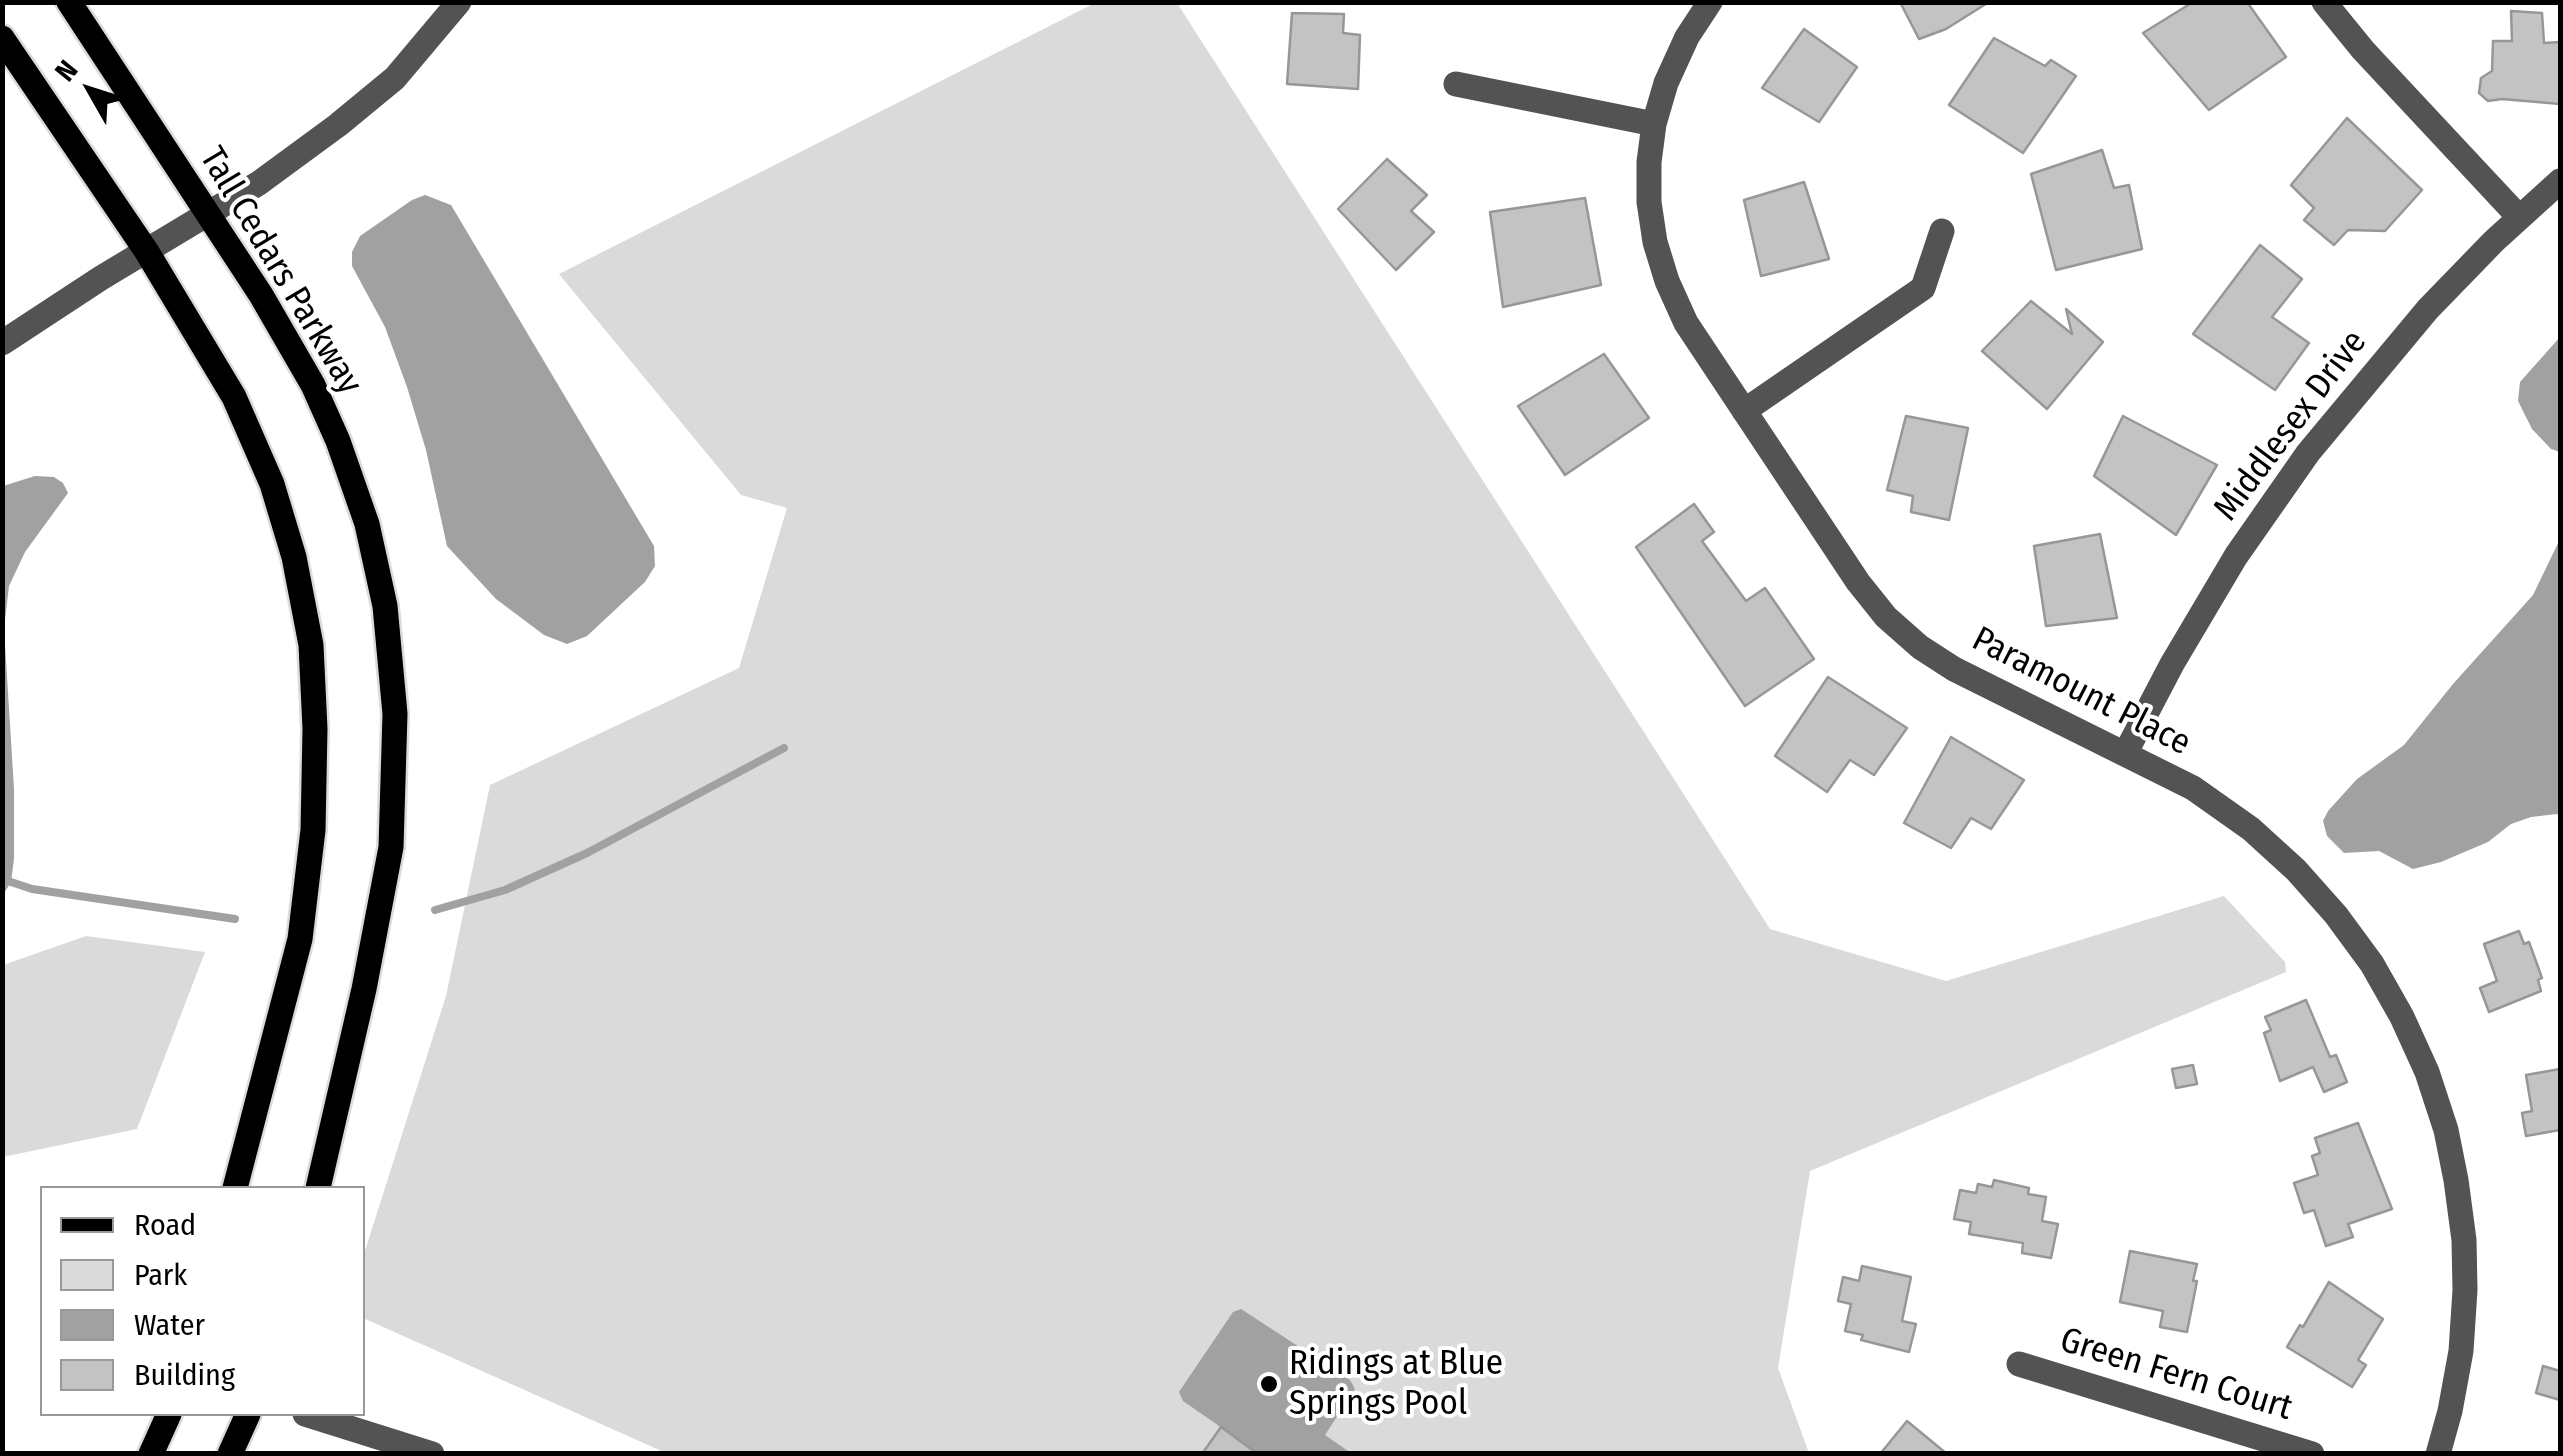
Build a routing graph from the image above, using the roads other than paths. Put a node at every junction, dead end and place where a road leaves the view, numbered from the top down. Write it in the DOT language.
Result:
graph roads {
  1 [pos="69,2"];
  2 [pos="458,2"];
  3 [pos="1710,2"];
  4 [pos="2324,2"];
  5 [pos="2,38"];
  6 [pos="1456,84"];
  7 [pos="1654,124"];
  8 [pos="2560,181"];
  9 [pos="209,216"];
  10 [pos="2519,218"];
  11 [pos="1942,232"];
  12 [pos="147,252"];
  13 [pos="2,343"];
  14 [pos="1744,411"];
  15 [pos="2126,752"];
  16 [pos="236,1186"];
  17 [pos="318,1186"];
  18 [pos="2019,1364"];
  19 [pos="168,1416"];
  20 [pos="247,1416"];
  21 [pos="311,1416"];
  22 [pos="151,1454"];
  23 [pos="230,1454"];
  24 [pos="432,1454"];
  25 [pos="2312,1454"];
  26 [pos="2438,1454"];
  1 -- 9 [label="main road, Tall Cedars Parkway"];
  2 -- 9 [label="street"];
  3 -- 7 [label="street, Paramount Place"];
  4 -- 10 [label="street"];
  5 -- 12 [label="main road"];
  6 -- 7 [label="street"];
  7 -- 14 [label="street, Paramount Place"];
  8 -- 10 [label="street, Middlesex Drive"];
  9 -- 12 [label="street"];
  9 -- 17 [label="main road, Tall Cedars Parkway"];
  10 -- 15 [label="street, Middlesex Drive"];
  11 -- 14 [label="street"];
  12 -- 13 [label="street"];
  12 -- 16 [label="main road"];
  14 -- 15 [label="street, Paramount Place"];
  15 -- 26 [label="street, Paramount Place"];
  18 -- 25 [label="street, Green Fern Court"];
  19 -- 22 [label="main road"];
  20 -- 23 [label="main road"];
  21 -- 24 [label="street"];
}
